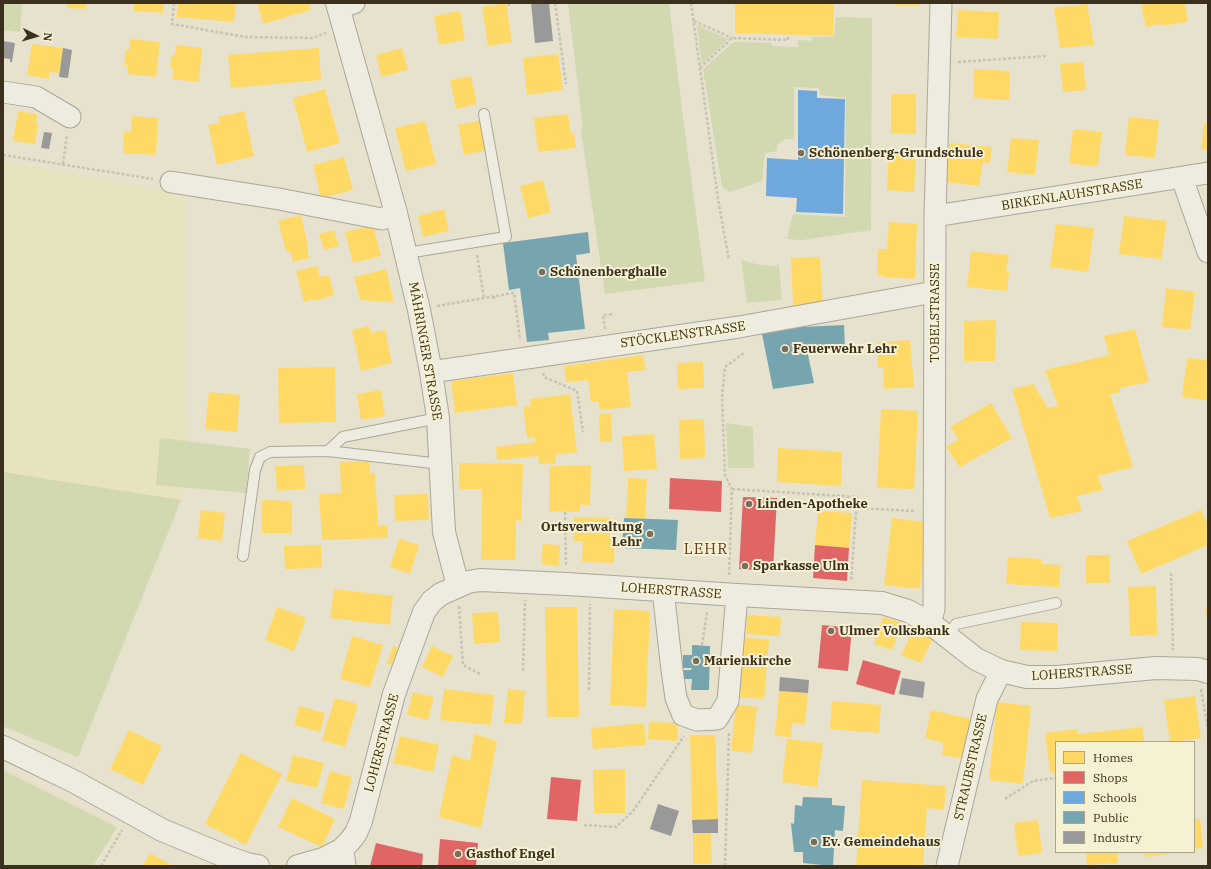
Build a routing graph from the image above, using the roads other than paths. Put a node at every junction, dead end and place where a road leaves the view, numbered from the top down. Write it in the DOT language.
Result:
graph roads {
  1 [pos="942,3"];
  2 [pos="343,5"];
  3 [pos="3,92"];
  4 [pos="484,114"];
  5 [pos="70,117"];
  6 [pos="1208,173"];
  7 [pos="1182,178"];
  8 [pos="171,182"];
  9 [pos="396,213"];
  10 [pos="935,216"];
  11 [pos="1208,252"];
  12 [pos="407,253"];
  13 [pos="934,292"];
  14 [pos="431,372"];
  15 [pos="438,418"];
  16 [pos="328,451"];
  17 [pos="441,462"];
  18 [pos="243,556"];
  19 [pos="458,586"];
  20 [pos="663,590"];
  21 [pos="737,595"];
  22 [pos="1056,602"];
  23 [pos="930,622"];
  24 [pos="947,636"];
  25 [pos="1203,670"];
  26 [pos="1000,671"];
  27 [pos="3,746"];
  28 [pos="343,858"];
  29 [pos="258,866"];
  30 [pos="298,866"];
  31 [pos="948,866"];
  1 -- 10 [label="street, TOBELSTRASSE"];
  2 -- 9 [label="street, MÄHRINGER STRASSE"];
  3 -- 5 [label="street"];
  4 -- 12 [label="lane"];
  6 -- 7 [label="street, BIRKENLAUHSTRASSE"];
  7 -- 10 [label="street, BIRKENLAUHSTRASSE"];
  7 -- 11 [label="street"];
  8 -- 9 [label="street"];
  9 -- 12 [label="street, MÄHRINGER STRASSE"];
  10 -- 13 [label="street, TOBELSTRASSE"];
  12 -- 14 [label="street, MÄHRINGER STRASSE"];
  13 -- 14 [label="street, STÖCKLENSTRASSE"];
  13 -- 23 [label="street, TOBELSTRASSE"];
  14 -- 15 [label="street, MÄHRINGER STRASSE"];
  15 -- 16 [label="lane"];
  15 -- 17 [label="street, MÄHRINGER STRASSE"];
  16 -- 17 [label="lane"];
  16 -- 18 [label="lane"];
  17 -- 19 [label="street, MÄHRINGER STRASSE"];
  19 -- 20 [label="street, LOHERSTRASSE"];
  19 -- 28 [label="street, LOHERSTRASSE"];
  20 -- 21 [label="street, LOHERSTRASSE"];
  20 -- 21 [label="street"];
  21 -- 23 [label="street, LOHERSTRASSE"];
  22 -- 24 [label="lane"];
  23 -- 24 [label="street, LOHERSTRASSE"];
  24 -- 26 [label="street, LOHERSTRASSE"];
  25 -- 26 [label="street, LOHERSTRASSE"];
  26 -- 31 [label="street, STRAUBSTRASSE"];
  27 -- 29 [label="street"];
  28 -- 30 [label="street, LOHERSTRASSE"];
}
